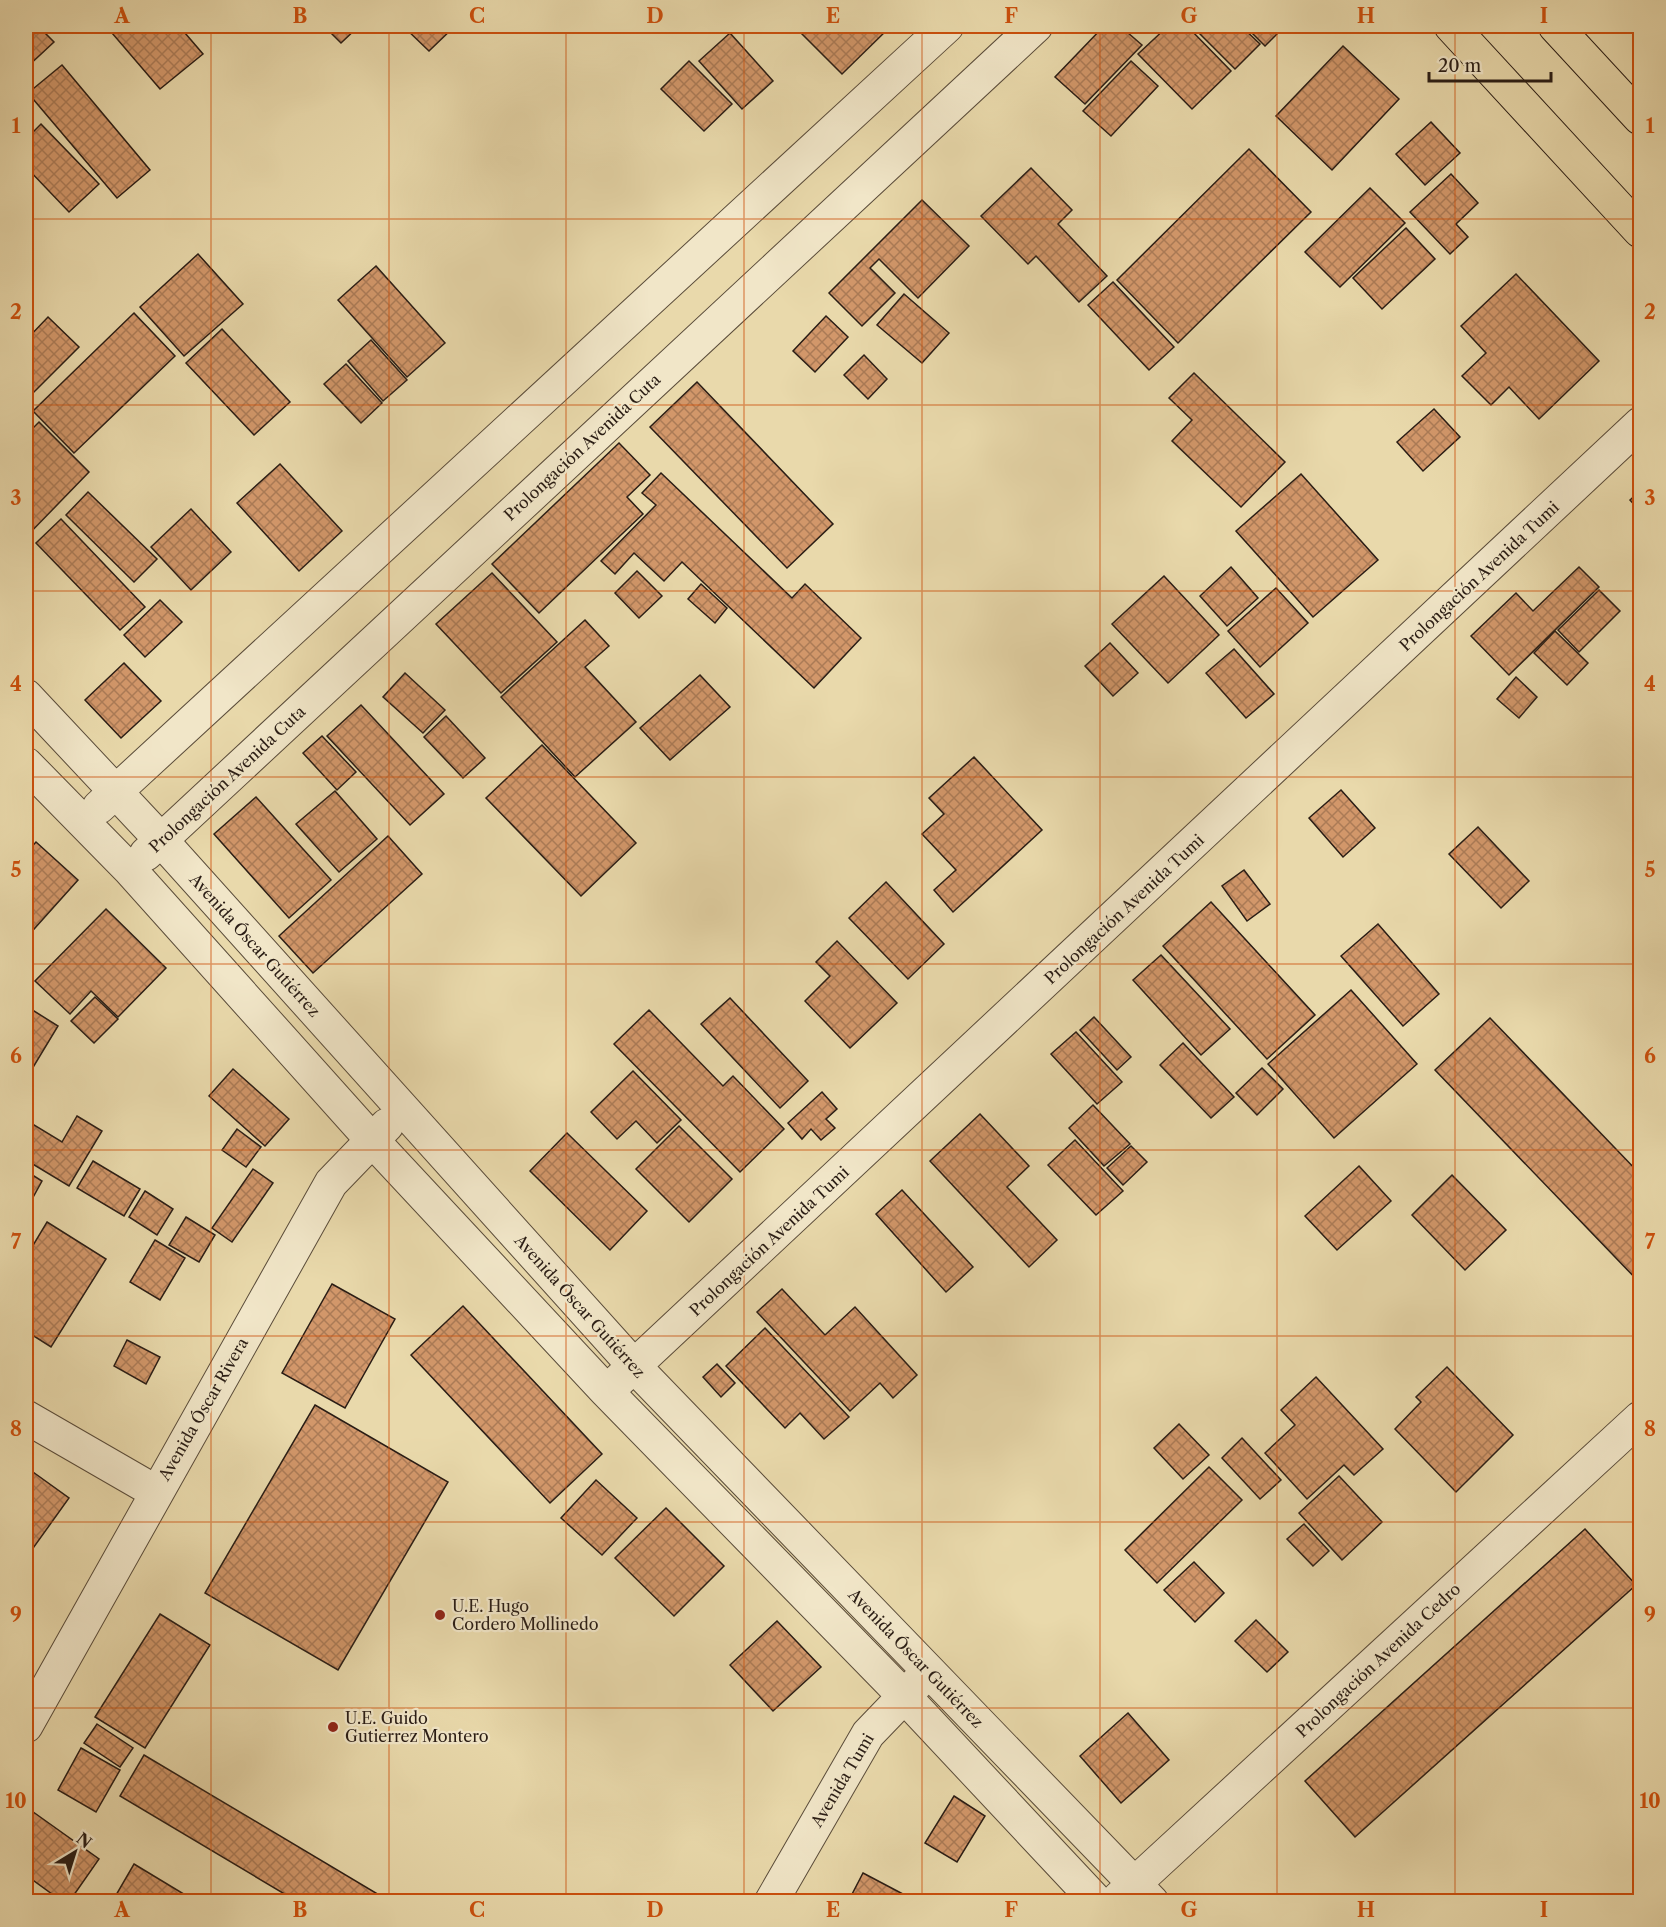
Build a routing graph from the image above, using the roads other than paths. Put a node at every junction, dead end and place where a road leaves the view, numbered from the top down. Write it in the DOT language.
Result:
graph roads {
  1 [pos="947,26"];
  2 [pos="1036,26"];
  3 [pos="1451,26"];
  4 [pos="1555,26"];
  5 [pos="1641,118"];
  6 [pos="1641,231"];
  7 [pos="1641,424"];
  8 [pos="26,696"];
  9 [pos="26,764"];
  10 [pos="115,791"];
  11 [pos="82,822"];
  12 [pos="161,840"];
  13 [pos="130,870"];
  14 [pos="404,1110"];
  15 [pos="372,1140"];
  16 [pos="635,1367"];
  17 [pos="606,1391"];
  18 [pos="26,1417"];
  19 [pos="1641,1418"];
  20 [pos="156,1492"];
  21 [pos="929,1672"];
  22 [pos="904,1696"];
  23 [pos="26,1726"];
  24 [pos="1134,1896"];
  25 [pos="771,1902"];
  26 [pos="1097,1902"];
  1 -- 10 [label="street"];
  2 -- 12 [label="street, Prolongación Avenida Cuta"];
  3 -- 6 [label="main road"];
  4 -- 5 [label="main road"];
  7 -- 16 [label="street, Prolongación Avenida Tumi"];
  8 -- 10 [label="street, Avenida Óscar Gutiérrez"];
  9 -- 11 [label="street"];
  10 -- 11 [label="street"];
  10 -- 12 [label="street, Avenida Óscar Gutiérrez"];
  11 -- 13 [label="street"];
  12 -- 13 [label="street, Prolongación Avenida Cuta"];
  12 -- 14 [label="street, Avenida Óscar Gutiérrez"];
  13 -- 15 [label="street"];
  14 -- 15 [label="street, Avenida Óscar Rivera"];
  14 -- 16 [label="street, Avenida Óscar Gutiérrez"];
  15 -- 17 [label="street"];
  15 -- 20 [label="street, Avenida Óscar Rivera"];
  16 -- 17 [label="street, Prolongación Avenida Tumi"];
  16 -- 21 [label="street, Avenida Óscar Gutiérrez"];
  17 -- 22 [label="street"];
  18 -- 20 [label="street"];
  19 -- 24 [label="street, Prolongación Avenida Cedro"];
  20 -- 23 [label="street, Avenida Óscar Rivera"];
  21 -- 22 [label="street, Avenida Tumi"];
  21 -- 24 [label="street, Avenida Óscar Gutiérrez"];
  22 -- 25 [label="street, Avenida Tumi"];
  22 -- 26 [label="street"];
}
